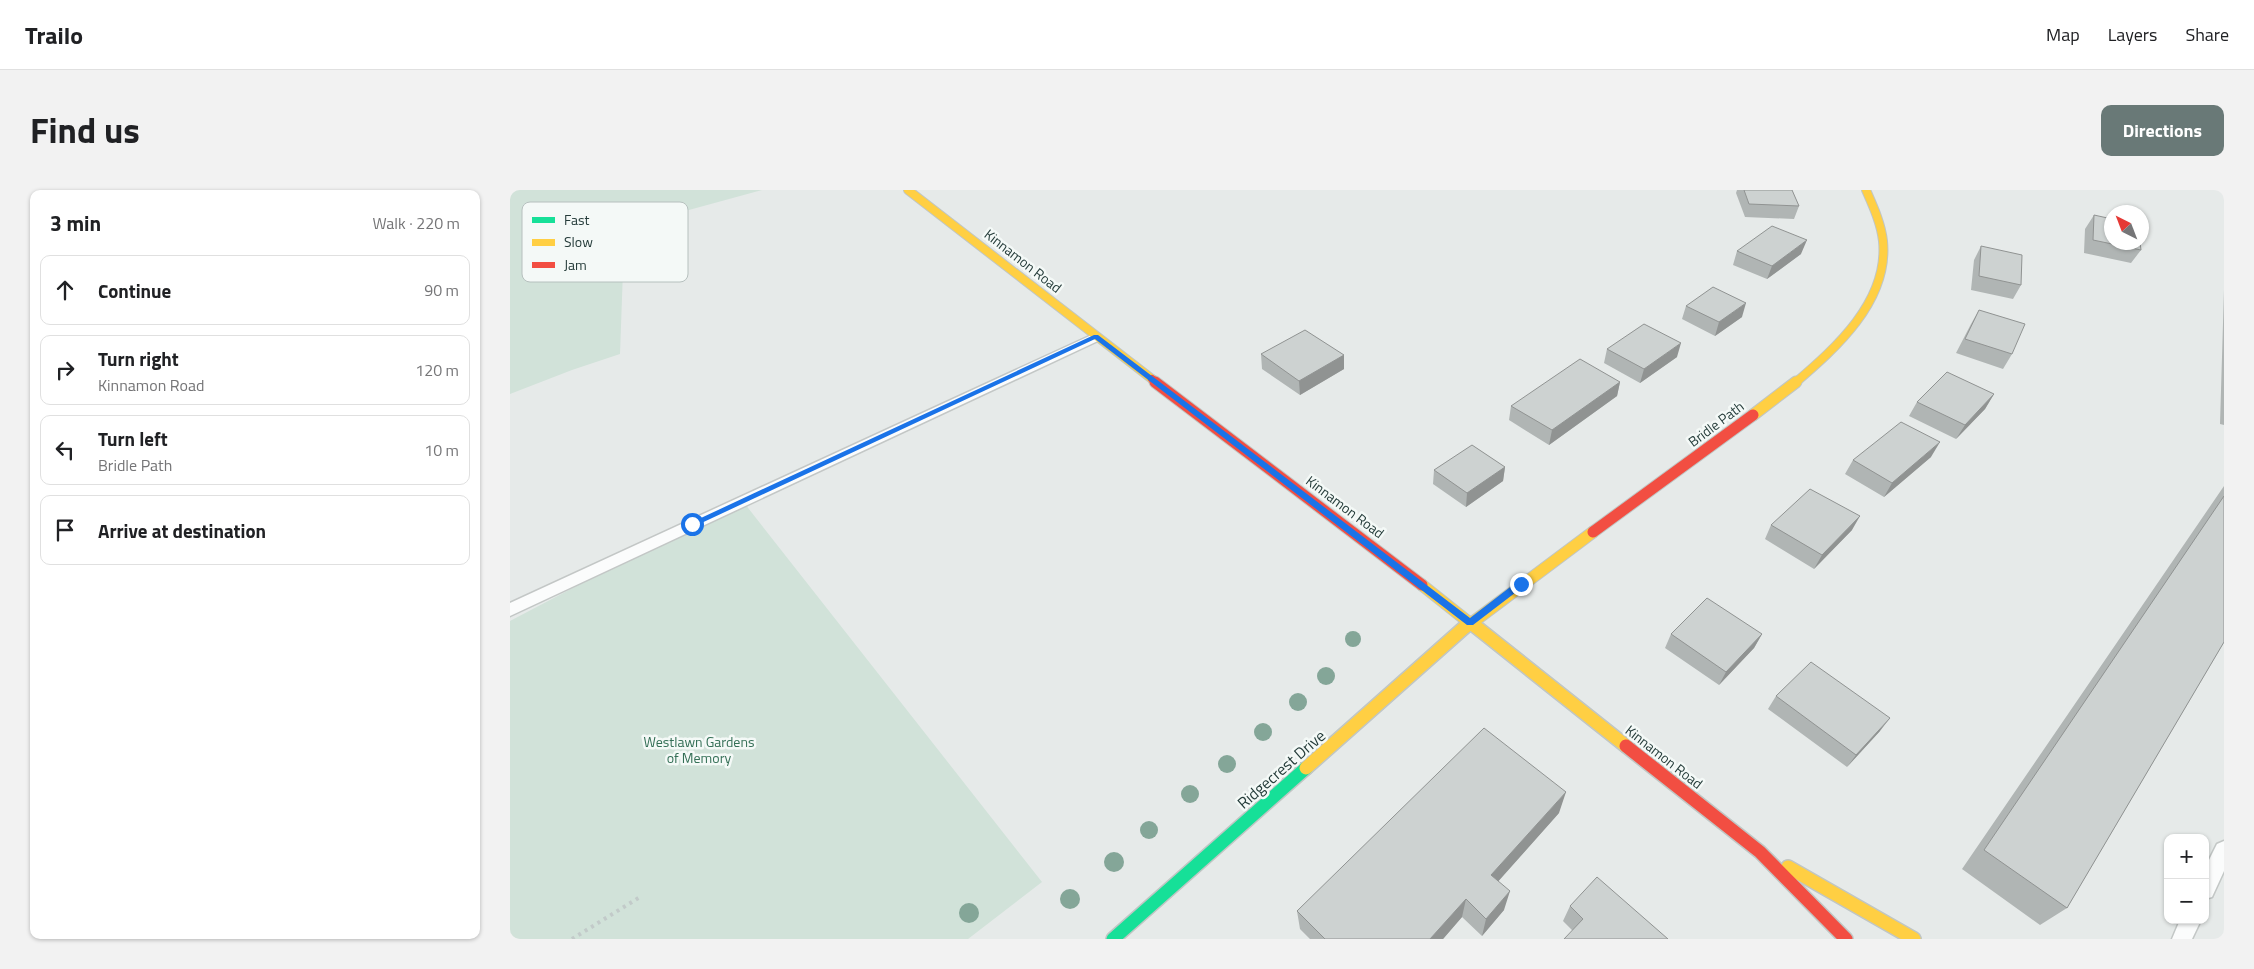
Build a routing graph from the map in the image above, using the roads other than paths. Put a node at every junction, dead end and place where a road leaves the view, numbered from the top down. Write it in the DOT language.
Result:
graph roads {
  1 [pos="908,190"];
  2 [pos="1866,190"];
  3 [pos="1096,337"];
  4 [pos="510,610"];
  5 [pos="1470,623"];
  6 [pos="2224,850"];
  7 [pos="1760,852"];
  8 [pos="2209,882"];
  9 [pos="2189,924"];
  10 [pos="1112,939"];
  11 [pos="1846,939"];
  12 [pos="1914,939"];
  13 [pos="2182,939"];
  1 -- 3 [label="main road, Kinnamon Road"];
  2 -- 5 [label="main road, Bridle Path"];
  3 -- 4 [label="lane"];
  3 -- 5 [label="main road, Kinnamon Road"];
  5 -- 7 [label="main road, Kinnamon Road"];
  5 -- 10 [label="main road, Ridgecrest Drive"];
  6 -- 8 [label="lane"];
  7 -- 11 [label="main road, Kinnamon Road"];
  7 -- 12 [label="main road, Kinnamon Road"];
  9 -- 13 [label="lane"];
}
